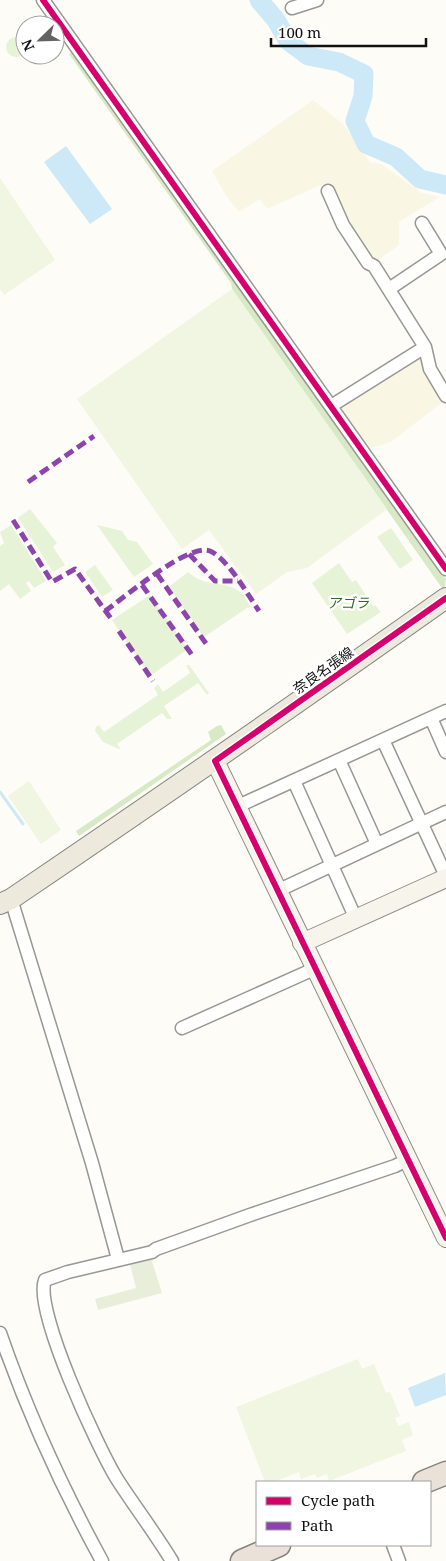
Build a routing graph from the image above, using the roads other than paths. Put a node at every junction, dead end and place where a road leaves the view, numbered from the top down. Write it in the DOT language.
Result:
graph roads {
  1 [pos="43,0"];
  2 [pos="317,0"];
  3 [pos="292,8"];
  4 [pos="328,191"];
  5 [pos="422,222"];
  6 [pos="389,288"];
  7 [pos="425,348"];
  8 [pos="446,396"];
  9 [pos="331,406"];
  10 [pos="446,569"];
  11 [pos="446,598"];
  12 [pos="446,711"];
  13 [pos="431,718"];
  14 [pos="383,740"];
  15 [pos="446,752"];
  16 [pos="339,760"];
  17 [pos="214,761"];
  18 [pos="294,781"];
  19 [pos="236,807"];
  20 [pos="446,812"];
  21 [pos="422,824"];
  22 [pos="377,844"];
  23 [pos="332,866"];
  24 [pos="446,877"];
  25 [pos="277,891"];
  26 [pos="6,901"];
  27 [pos="356,919"];
  28 [pos="302,943"];
  29 [pos="314,969"];
  30 [pos="182,1028"];
  31 [pos="408,1160"];
  32 [pos="446,1238"];
  33 [pos="118,1259"];
  34 [pos="0,1333"];
  35 [pos="446,1473"];
  36 [pos="426,1481"];
  37 [pos="278,1546"];
  38 [pos="393,1546"];
  39 [pos="102,1561"];
  40 [pos="172,1561"];
  41 [pos="242,1561"];
  42 [pos="399,1561"];
  1 -- 9 [label="street"];
  2 -- 3 [label="street"];
  4 -- 6 [label="street"];
  5 -- 6 [label="street"];
  6 -- 7 [label="street"];
  7 -- 8 [label="street"];
  7 -- 9 [label="street"];
  9 -- 10 [label="street"];
  11 -- 17 [label="main road, 奈良名張線"];
  12 -- 13 [label="street"];
  13 -- 14 [label="street"];
  13 -- 15 [label="street"];
  14 -- 16 [label="street"];
  14 -- 21 [label="street"];
  16 -- 18 [label="street"];
  16 -- 22 [label="street"];
  17 -- 19 [label="street"];
  17 -- 26 [label="main road, 奈良名張線"];
  18 -- 19 [label="street"];
  18 -- 23 [label="street"];
  19 -- 25 [label="street"];
  20 -- 21 [label="street"];
  21 -- 22 [label="street"];
  21 -- 24 [label="street"];
  22 -- 23 [label="street"];
  23 -- 25 [label="street"];
  23 -- 27 [label="street"];
  24 -- 27 [label="street"];
  25 -- 28 [label="street"];
  26 -- 33 [label="street"];
  27 -- 28 [label="street"];
  28 -- 29 [label="street"];
  29 -- 30 [label="street"];
  29 -- 31 [label="street"];
  31 -- 32 [label="street"];
  31 -- 33 [label="street"];
  33 -- 40 [label="street"];
  34 -- 39 [label="street"];
  35 -- 36 [label="highway"];
  37 -- 41 [label="highway"];
  38 -- 42 [label="street"];
}
